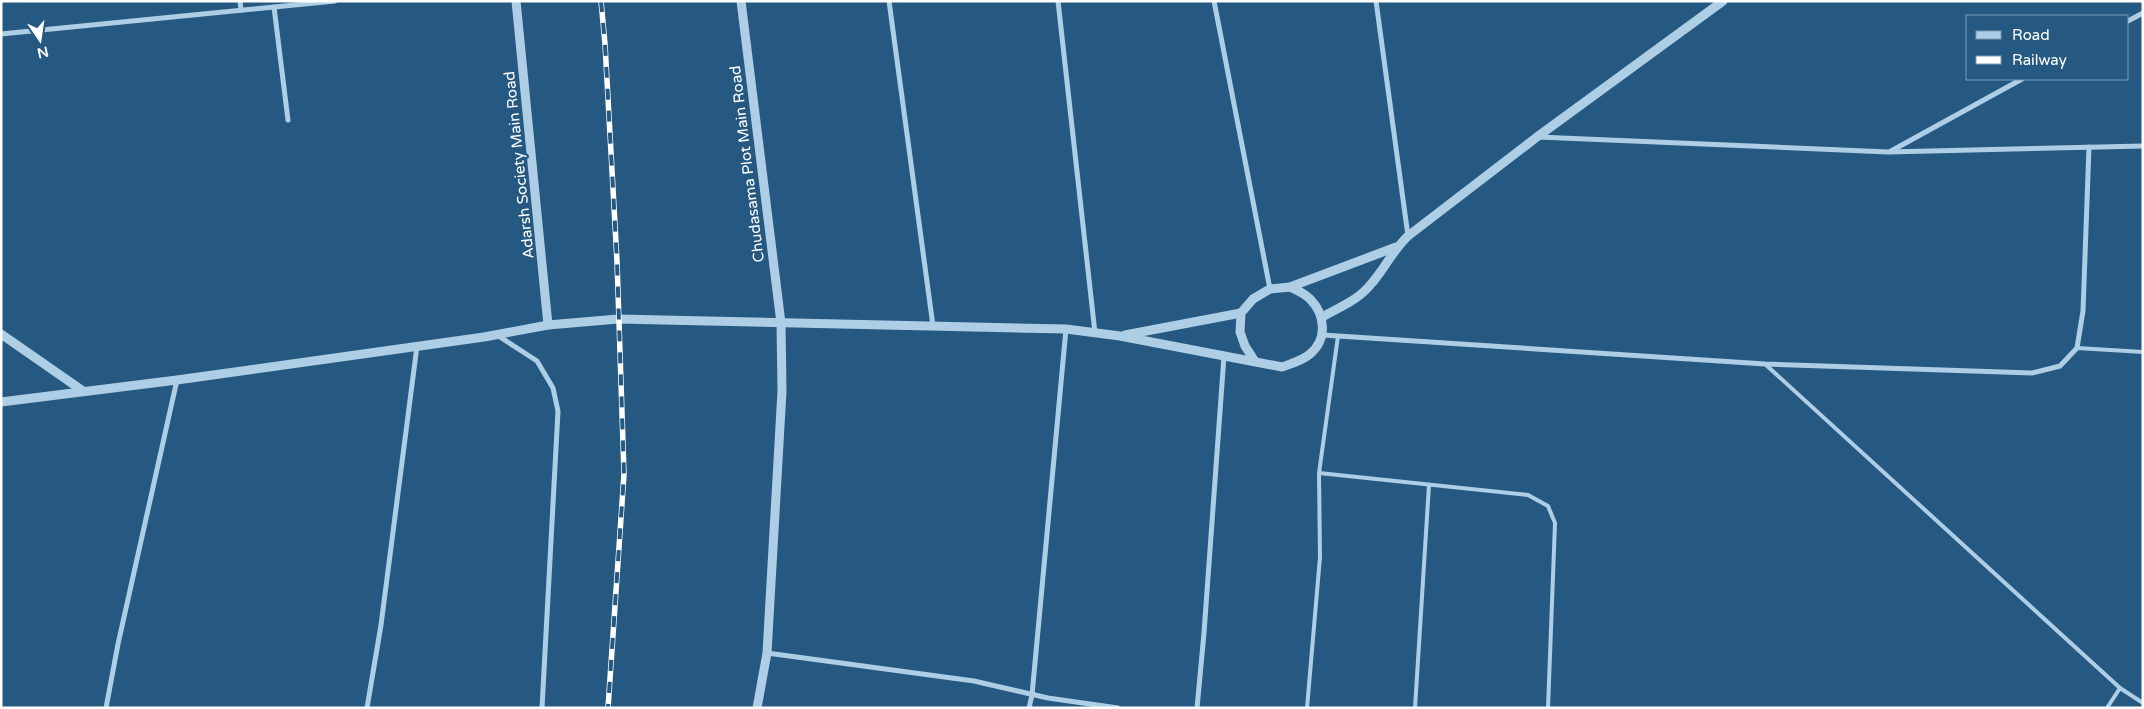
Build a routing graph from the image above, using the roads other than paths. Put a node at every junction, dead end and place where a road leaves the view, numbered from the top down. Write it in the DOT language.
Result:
graph roads {
  1 [pos="240,1"];
  2 [pos="335,1"];
  3 [pos="516,1"];
  4 [pos="741,1"];
  5 [pos="889,1"];
  6 [pos="1058,1"];
  7 [pos="1214,1"];
  8 [pos="1376,1"];
  9 [pos="1723,1"];
  10 [pos="274,7"];
  11 [pos="241,10"];
  12 [pos="2143,13"];
  13 [pos="2129,20"];
  14 [pos="1,34"];
  15 [pos="2020,80"];
  16 [pos="288,120"];
  17 [pos="1537,137"];
  18 [pos="2143,146"];
  19 [pos="2089,147"];
  20 [pos="1888,152"];
  21 [pos="1408,236"];
  22 [pos="1397,247"];
  23 [pos="1290,287"];
  24 [pos="1270,289"];
  25 [pos="1241,314"];
  26 [pos="1322,317"];
  27 [pos="780,323"];
  28 [pos="548,325"];
  29 [pos="933,326"];
  30 [pos="1066,329"];
  31 [pos="1095,333"];
  32 [pos="1,334"];
  33 [pos="497,335"];
  34 [pos="1323,335"];
  35 [pos="1120,336"];
  36 [pos="1338,336"];
  37 [pos="417,346"];
  38 [pos="2077,348"];
  39 [pos="2143,352"];
  40 [pos="1224,356"];
  41 [pos="1254,360"];
  42 [pos="1765,364"];
  43 [pos="177,380"];
  44 [pos="83,391"];
  45 [pos="1,402"];
  46 [pos="1319,473"];
  47 [pos="1429,485"];
  48 [pos="767,653"];
  49 [pos="2120,688"];
  50 [pos="1032,694"];
  51 [pos="2143,703"];
  52 [pos="106,708"];
  53 [pos="367,708"];
  54 [pos="542,708"];
  55 [pos="757,708"];
  56 [pos="1029,708"];
  57 [pos="1118,708"];
  58 [pos="1197,708"];
  59 [pos="1307,708"];
  60 [pos="1415,708"];
  61 [pos="1548,708"];
  62 [pos="2108,708"];
  1 -- 11 [label="street"];
  2 -- 10 [label="street"];
  3 -- 28 [label="street, Adarsh Society Main Road"];
  4 -- 27 [label="street, Chudasama Plot Main Road"];
  5 -- 29 [label="street"];
  6 -- 31 [label="street"];
  7 -- 24 [label="street"];
  8 -- 21 [label="street"];
  9 -- 17 [label="street"];
  10 -- 11 [label="street"];
  10 -- 16 [label="street"];
  11 -- 14 [label="street"];
  12 -- 13 [label="street"];
  15 -- 20 [label="street"];
  17 -- 20 [label="street"];
  17 -- 21 [label="street"];
  18 -- 19 [label="street"];
  19 -- 20 [label="street"];
  19 -- 38 [label="street"];
  21 -- 22 [label="street"];
  22 -- 23 [label="street"];
  22 -- 26 [label="street"];
  23 -- 24 [label="street"];
  23 -- 26 [label="street"];
  24 -- 25 [label="street"];
  25 -- 35 [label="street"];
  25 -- 41 [label="street"];
  26 -- 34 [label="street"];
  27 -- 28 [label="street"];
  27 -- 29 [label="street"];
  27 -- 48 [label="street, Chudasama Plot Main Road"];
  28 -- 33 [label="street"];
  29 -- 30 [label="street"];
  30 -- 31 [label="street"];
  30 -- 50 [label="street"];
  31 -- 35 [label="street"];
  32 -- 44 [label="street"];
  33 -- 37 [label="street"];
  33 -- 54 [label="street"];
  34 -- 36 [label="street"];
  34 -- 41 [label="street"];
  35 -- 40 [label="street"];
  36 -- 42 [label="street"];
  36 -- 46 [label="lane"];
  37 -- 43 [label="street"];
  37 -- 53 [label="street"];
  38 -- 39 [label="lane"];
  38 -- 42 [label="street"];
  40 -- 41 [label="street"];
  40 -- 58 [label="street"];
  42 -- 49 [label="lane"];
  43 -- 44 [label="street"];
  43 -- 52 [label="street"];
  44 -- 45 [label="street"];
  46 -- 47 [label="lane"];
  46 -- 59 [label="lane"];
  47 -- 60 [label="lane"];
  47 -- 61 [label="lane"];
  48 -- 50 [label="street"];
  48 -- 55 [label="street, Chudasama Plot Main Road"];
  49 -- 51 [label="lane"];
  49 -- 62 [label="lane"];
  50 -- 56 [label="street"];
  50 -- 57 [label="street"];
}
